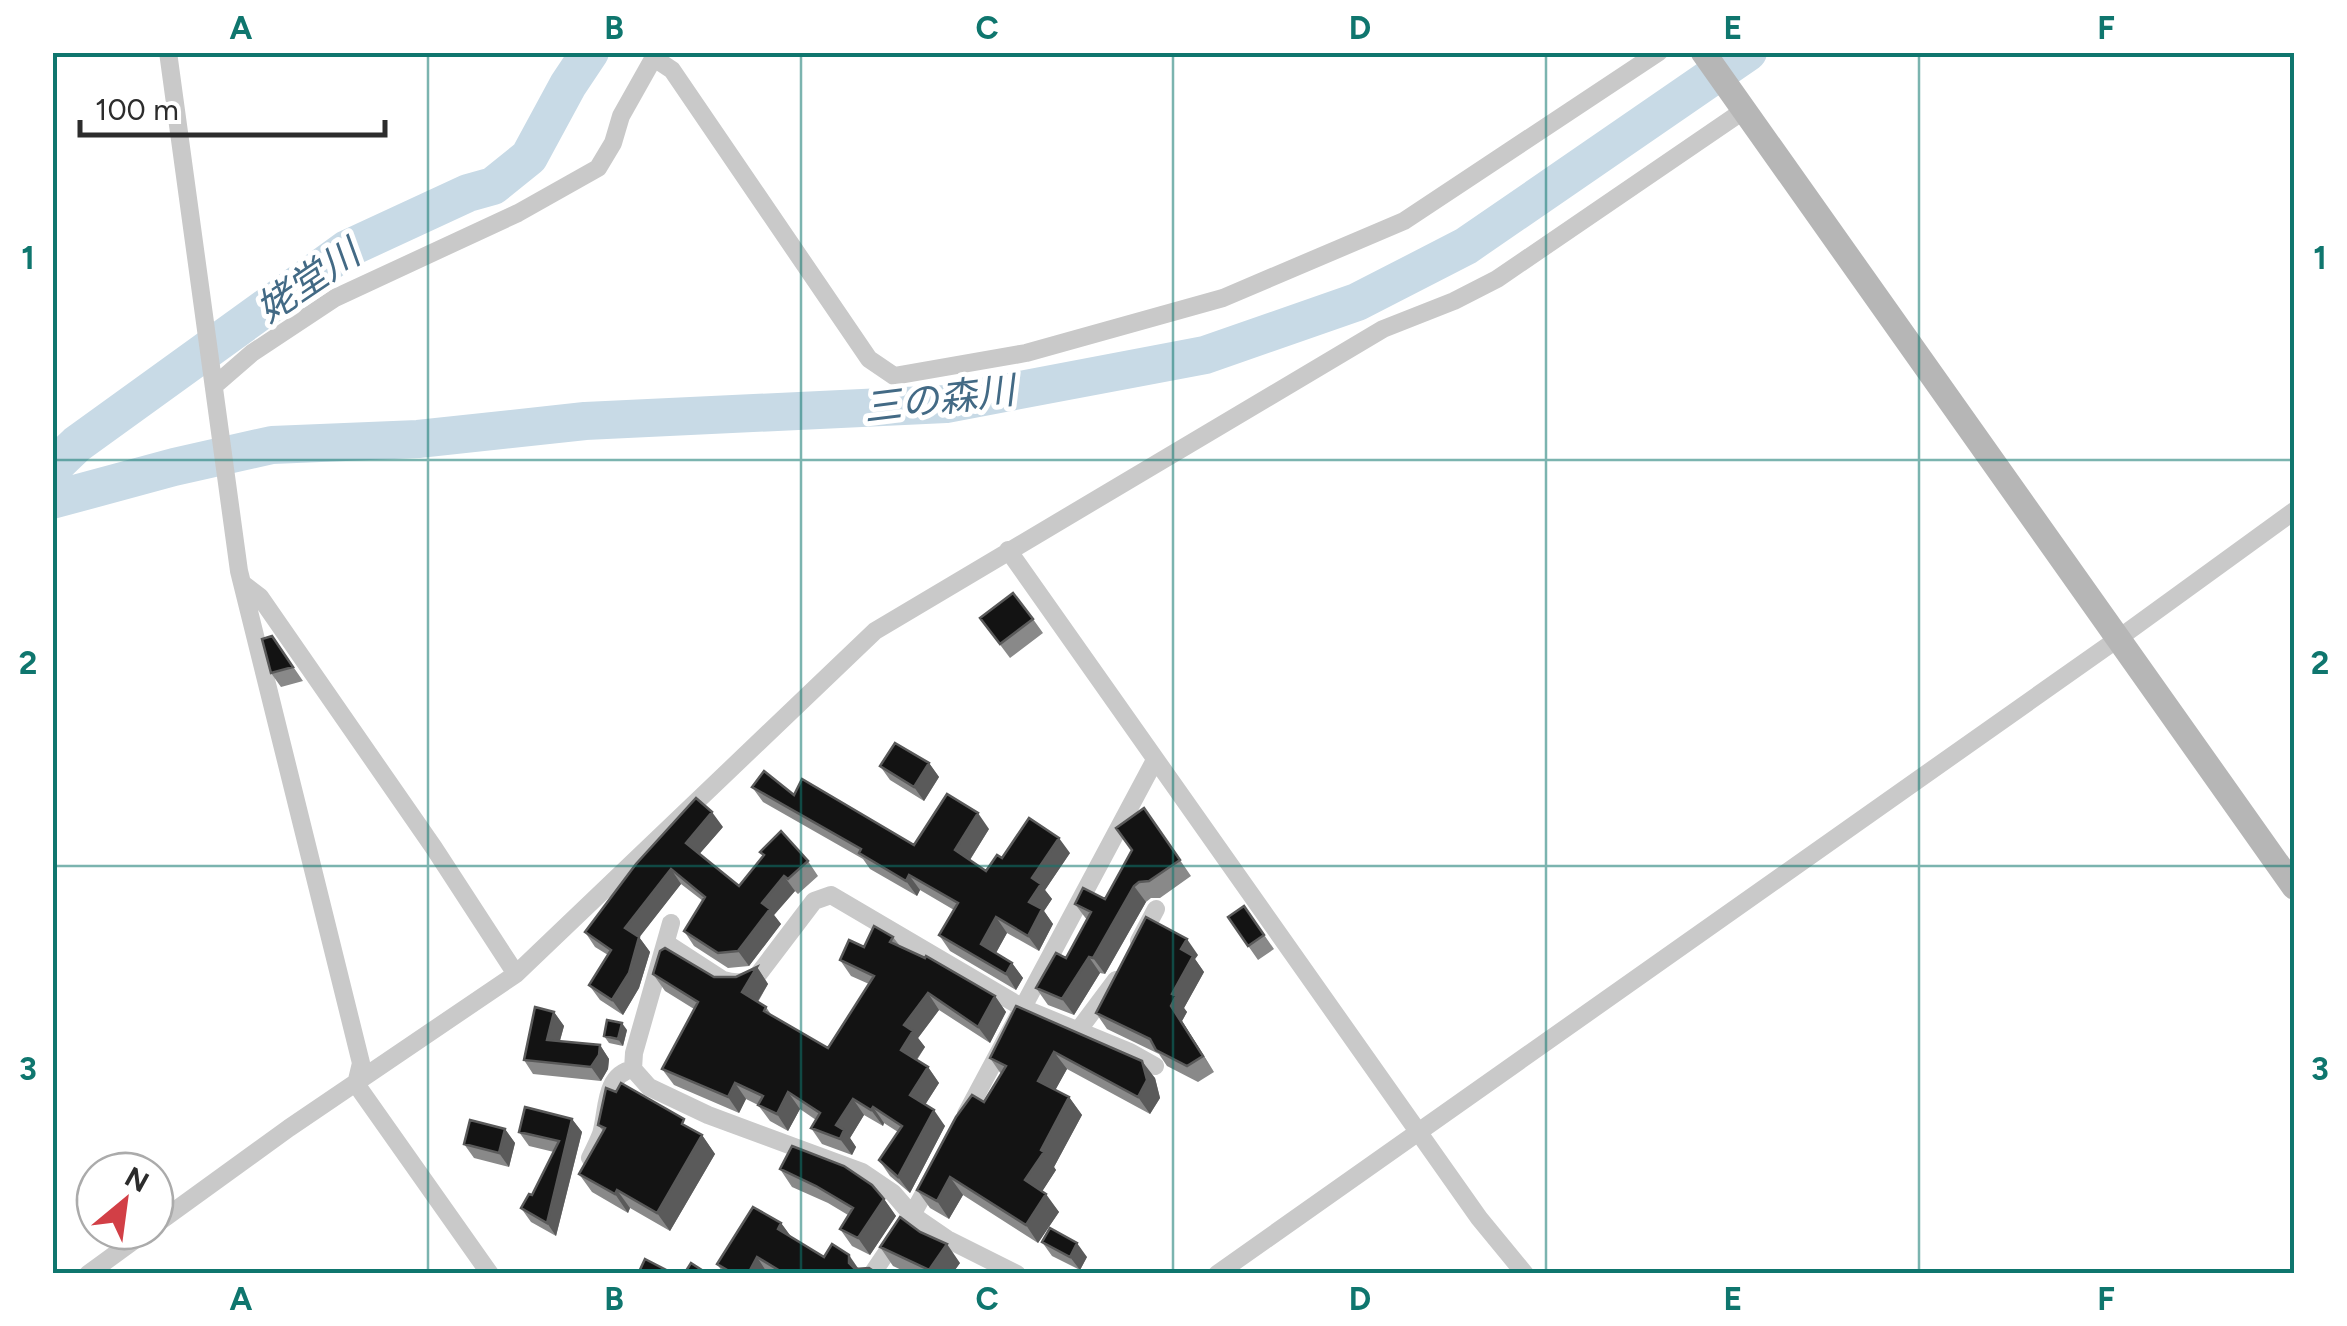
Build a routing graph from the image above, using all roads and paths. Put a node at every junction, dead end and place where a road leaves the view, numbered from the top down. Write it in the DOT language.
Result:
graph roads {
  1 [pos="168,52"];
  2 [pos="1659,52"];
  3 [pos="1704,52"];
  4 [pos="655,55"];
  5 [pos="1738,104"];
  6 [pos="213,380"];
  7 [pos="2294,511"];
  8 [pos="1008,550"];
  9 [pos="243,583"];
  10 [pos="2119,638"];
  11 [pos="1155,760"];
  12 [pos="2294,887"];
  13 [pos="1156,909"];
  14 [pos="671,923"];
  15 [pos="666,942"];
  16 [pos="516,974"];
  17 [pos="1023,1008"];
  18 [pos="1078,1032"];
  19 [pos="1155,1066"];
  20 [pos="632,1069"];
  21 [pos="356,1084"];
  22 [pos="958,1128"];
  23 [pos="1419,1130"];
  24 [pos="588,1162"];
  25 [pos="940,1163"];
  26 [pos="175,1211"];
  27 [pos="912,1215"];
  28 [pos="119,1251"];
  29 [pos="88,1274"];
  30 [pos="490,1274"];
  31 [pos="872,1274"];
  32 [pos="1017,1274"];
  33 [pos="1217,1274"];
  34 [pos="1526,1274"];
  1 -- 6 [label="street"];
  2 -- 4 [label="street"];
  3 -- 5 [label="street"];
  4 -- 6 [label="street"];
  5 -- 8 [label="street"];
  5 -- 10 [label="street"];
  6 -- 9 [label="street"];
  7 -- 10 [label="street"];
  8 -- 11 [label="street"];
  8 -- 16 [label="street"];
  9 -- 16 [label="street"];
  9 -- 21 [label="street"];
  10 -- 12 [label="street"];
  10 -- 23 [label="street"];
  11 -- 17 [label="street"];
  11 -- 23 [label="street"];
  13 -- 18 [label="street"];
  14 -- 15 [label="street"];
  15 -- 17 [label="street"];
  15 -- 20 [label="street"];
  16 -- 21 [label="street"];
  17 -- 18 [label="street"];
  17 -- 22 [label="street"];
  18 -- 19 [label="street"];
  20 -- 24 [label="street"];
  20 -- 27 [label="street"];
  21 -- 26 [label="street"];
  21 -- 30 [label="street"];
  23 -- 33 [label="street"];
  23 -- 34 [label="street"];
  25 -- 27 [label="street"];
  27 -- 31 [label="street"];
  27 -- 32 [label="street"];
  28 -- 29 [label="street"];
}
